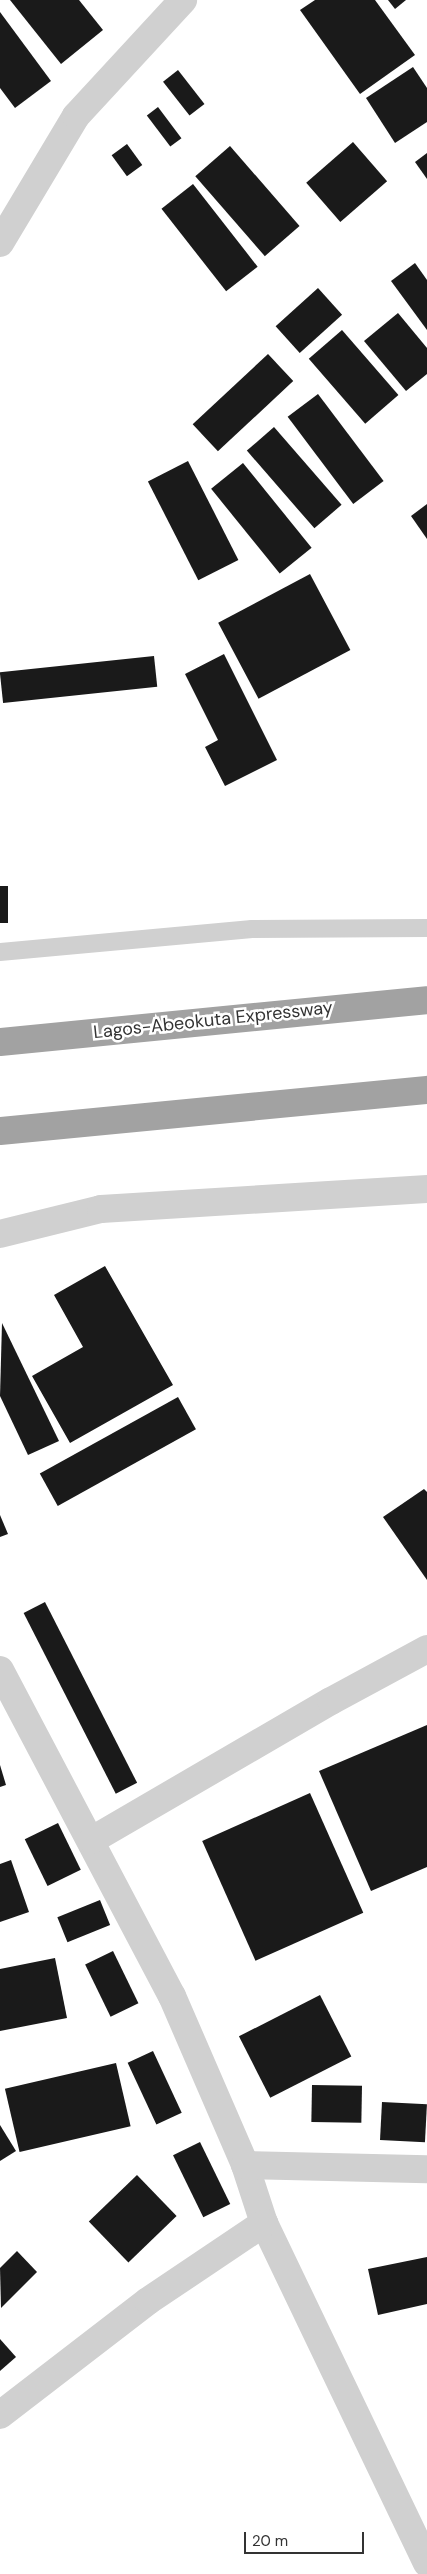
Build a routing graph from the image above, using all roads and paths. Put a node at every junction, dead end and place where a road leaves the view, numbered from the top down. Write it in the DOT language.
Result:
graph roads {
  1 [pos="183,0"];
  2 [pos="0,243"];
  3 [pos="427,928"];
  4 [pos="0,952"];
  5 [pos="427,1000"];
  6 [pos="0,1042"];
  7 [pos="427,1090"];
  8 [pos="0,1131"];
  9 [pos="427,1189"];
  10 [pos="0,1234"];
  11 [pos="427,1649"];
  12 [pos="0,1670"];
  13 [pos="92,1840"];
  14 [pos="245,2165"];
  15 [pos="427,2169"];
  16 [pos="264,2223"];
  17 [pos="0,2415"];
  18 [pos="427,2563"];
  1 -- 2 [label="street"];
  3 -- 4 [label="lane"];
  5 -- 6 [label="highway, Lagos-Abeokuta Expressway"];
  7 -- 8 [label="highway"];
  9 -- 10 [label="street"];
  11 -- 13 [label="street"];
  12 -- 13 [label="street"];
  13 -- 14 [label="street"];
  14 -- 15 [label="street"];
  14 -- 16 [label="street"];
  16 -- 17 [label="street"];
  16 -- 18 [label="street"];
}
